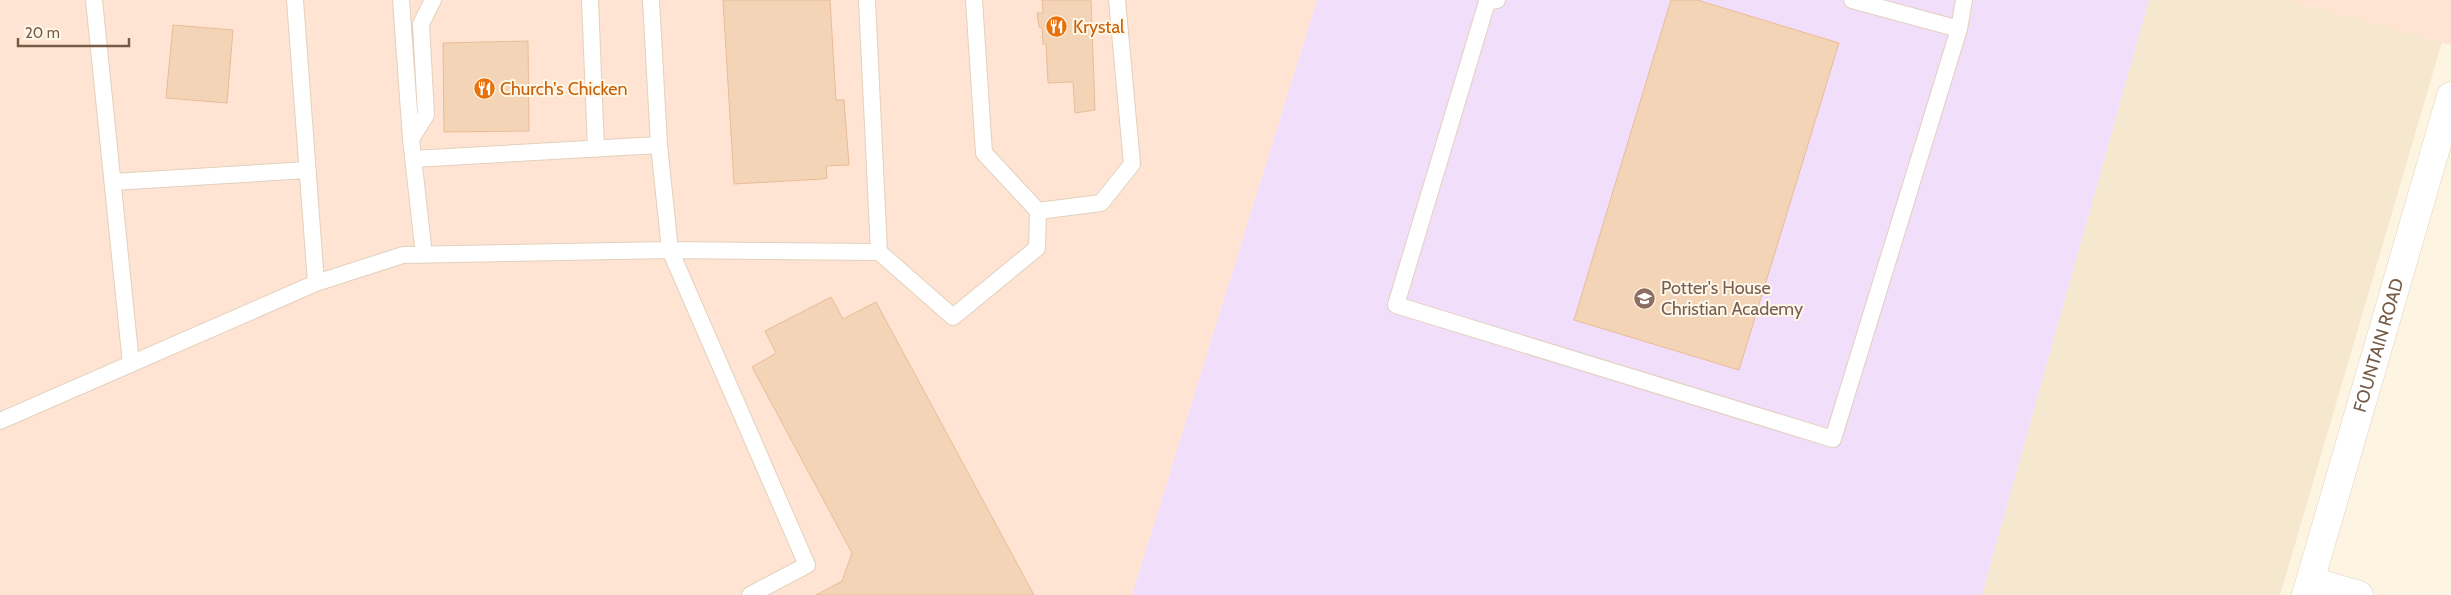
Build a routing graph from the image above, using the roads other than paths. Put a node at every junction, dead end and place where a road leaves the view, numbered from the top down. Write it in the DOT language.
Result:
graph roads {
  1 [pos="94,0"];
  2 [pos="295,0"];
  3 [pos="401,0"];
  4 [pos="433,0"];
  5 [pos="590,0"];
  6 [pos="651,0"];
  7 [pos="867,0"];
  8 [pos="974,0"];
  9 [pos="1117,0"];
  10 [pos="1497,0"];
  11 [pos="1852,0"];
  12 [pos="1964,0"];
  13 [pos="1958,29"];
  14 [pos="2451,96"];
  15 [pos="411,139"];
  16 [pos="659,145"];
  17 [pos="596,149"];
  18 [pos="413,160"];
  19 [pos="307,170"];
  20 [pos="113,182"];
  21 [pos="1038,211"];
  22 [pos="670,250"];
  23 [pos="879,252"];
  24 [pos="424,255"];
  25 [pos="316,283"];
  26 [pos="131,364"];
  27 [pos="0,421"];
  28 [pos="2308,588"];
  29 [pos="750,595"];
  30 [pos="2359,595"];
  1 -- 20 [label="lane"];
  2 -- 19 [label="lane"];
  3 -- 15 [label="lane"];
  4 -- 15 [label="lane"];
  5 -- 17 [label="lane"];
  6 -- 16 [label="lane"];
  7 -- 23 [label="lane"];
  8 -- 21 [label="lane"];
  9 -- 21 [label="lane"];
  10 -- 13 [label="lane"];
  11 -- 13 [label="lane"];
  12 -- 13 [label="lane"];
  14 -- 28 [label="street, FOUNTAIN ROAD"];
  15 -- 18 [label="lane"];
  16 -- 17 [label="lane"];
  16 -- 22 [label="lane"];
  17 -- 18 [label="lane"];
  18 -- 24 [label="lane"];
  19 -- 20 [label="lane"];
  19 -- 25 [label="lane"];
  20 -- 26 [label="lane"];
  21 -- 23 [label="lane"];
  22 -- 23 [label="lane"];
  22 -- 24 [label="lane"];
  22 -- 29 [label="lane"];
  24 -- 25 [label="lane"];
  25 -- 26 [label="lane"];
  26 -- 27 [label="lane"];
  28 -- 30 [label="street"];
}
